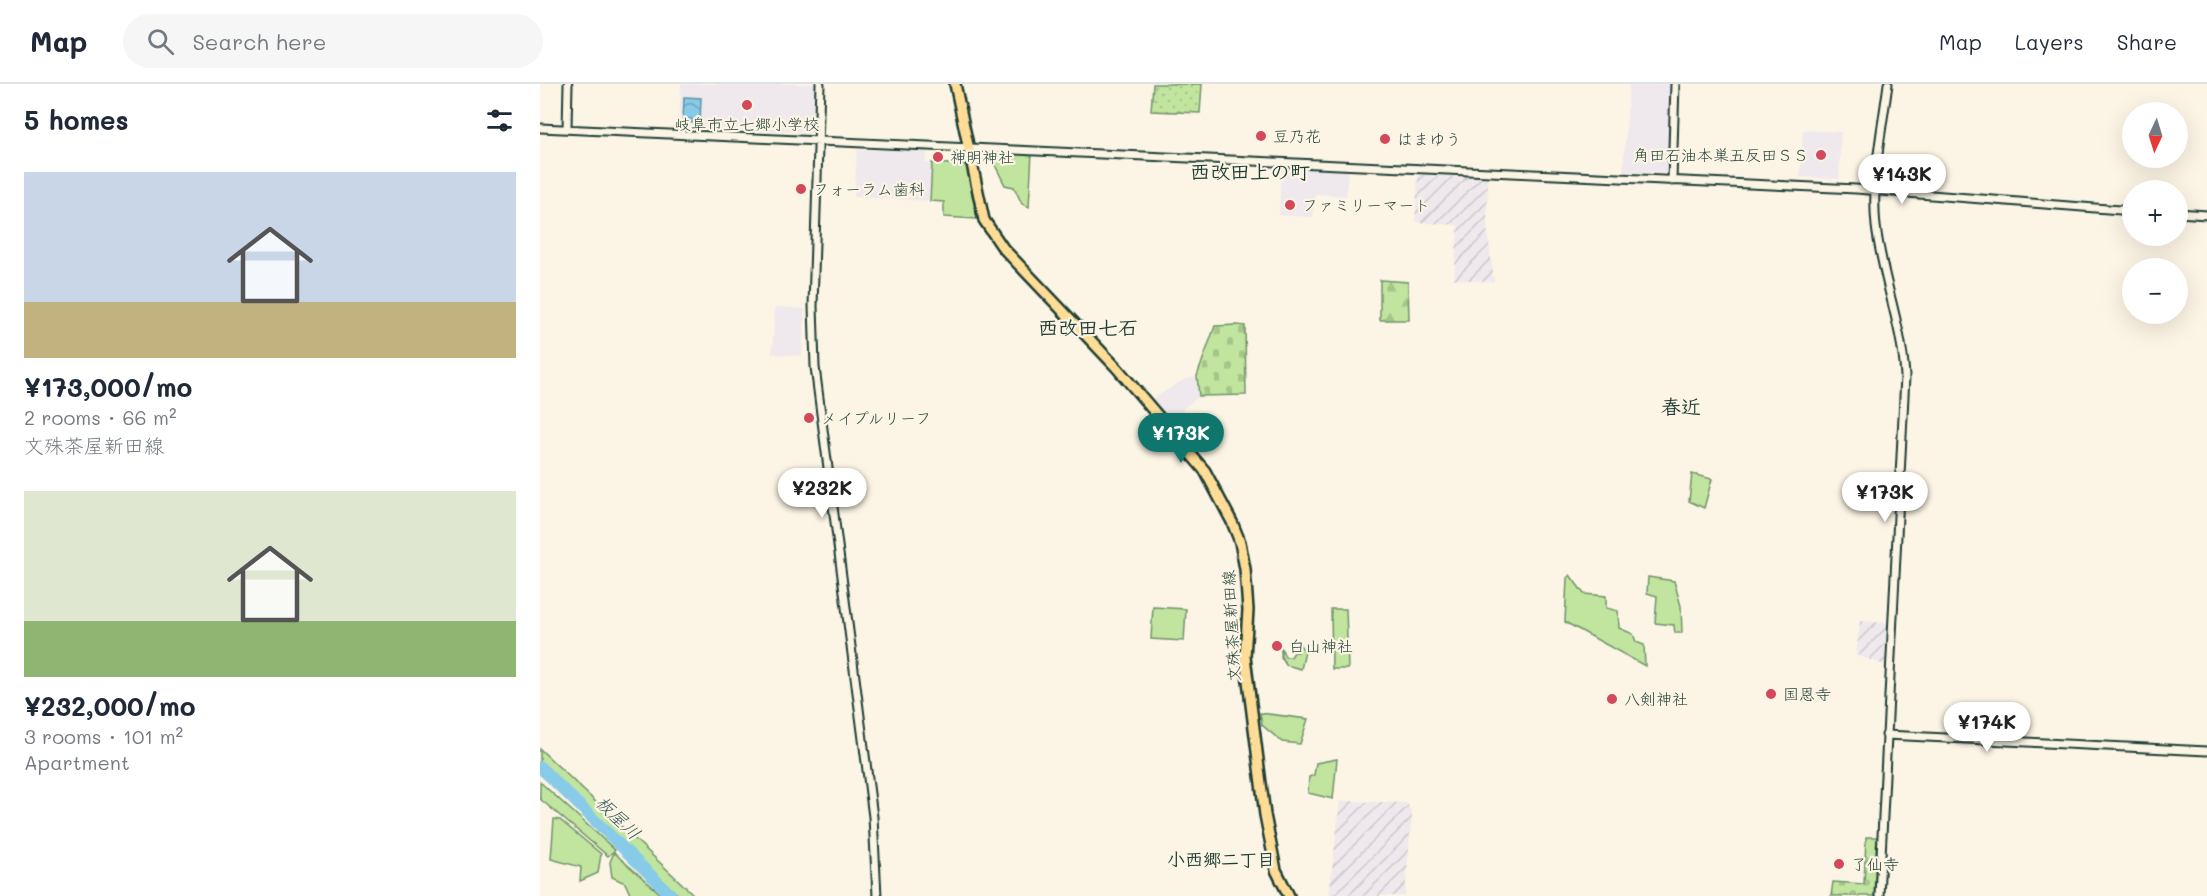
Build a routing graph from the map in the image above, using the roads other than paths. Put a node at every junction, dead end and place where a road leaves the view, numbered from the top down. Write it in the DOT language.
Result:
graph roads {
  1 [pos="568,84"];
  2 [pos="820,84"];
  3 [pos="956,84"];
  4 [pos="1675,84"];
  5 [pos="1888,84"];
  6 [pos="540,128"];
  7 [pos="567,129"];
  8 [pos="818,142"];
  9 [pos="968,146"];
  10 [pos="1672,181"];
  11 [pos="1874,190"];
  12 [pos="2122,209"];
  13 [pos="2188,214"];
  14 [pos="2207,215"];
  15 [pos="1886,735"];
  16 [pos="2207,751"];
  17 [pos="877,896"];
  18 [pos="1289,896"];
  19 [pos="1879,896"];
  1 -- 7 [label="street"];
  2 -- 8 [label="street"];
  3 -- 9 [label="main road, 文殊茶屋新田線"];
  4 -- 10 [label="street"];
  5 -- 11 [label="street"];
  6 -- 7 [label="street"];
  7 -- 8 [label="street"];
  8 -- 9 [label="street"];
  8 -- 17 [label="street"];
  9 -- 10 [label="street"];
  9 -- 18 [label="main road, 文殊茶屋新田線"];
  10 -- 11 [label="street"];
  11 -- 12 [label="street"];
  11 -- 15 [label="street"];
  13 -- 14 [label="street"];
  15 -- 16 [label="street"];
  15 -- 19 [label="street"];
}
